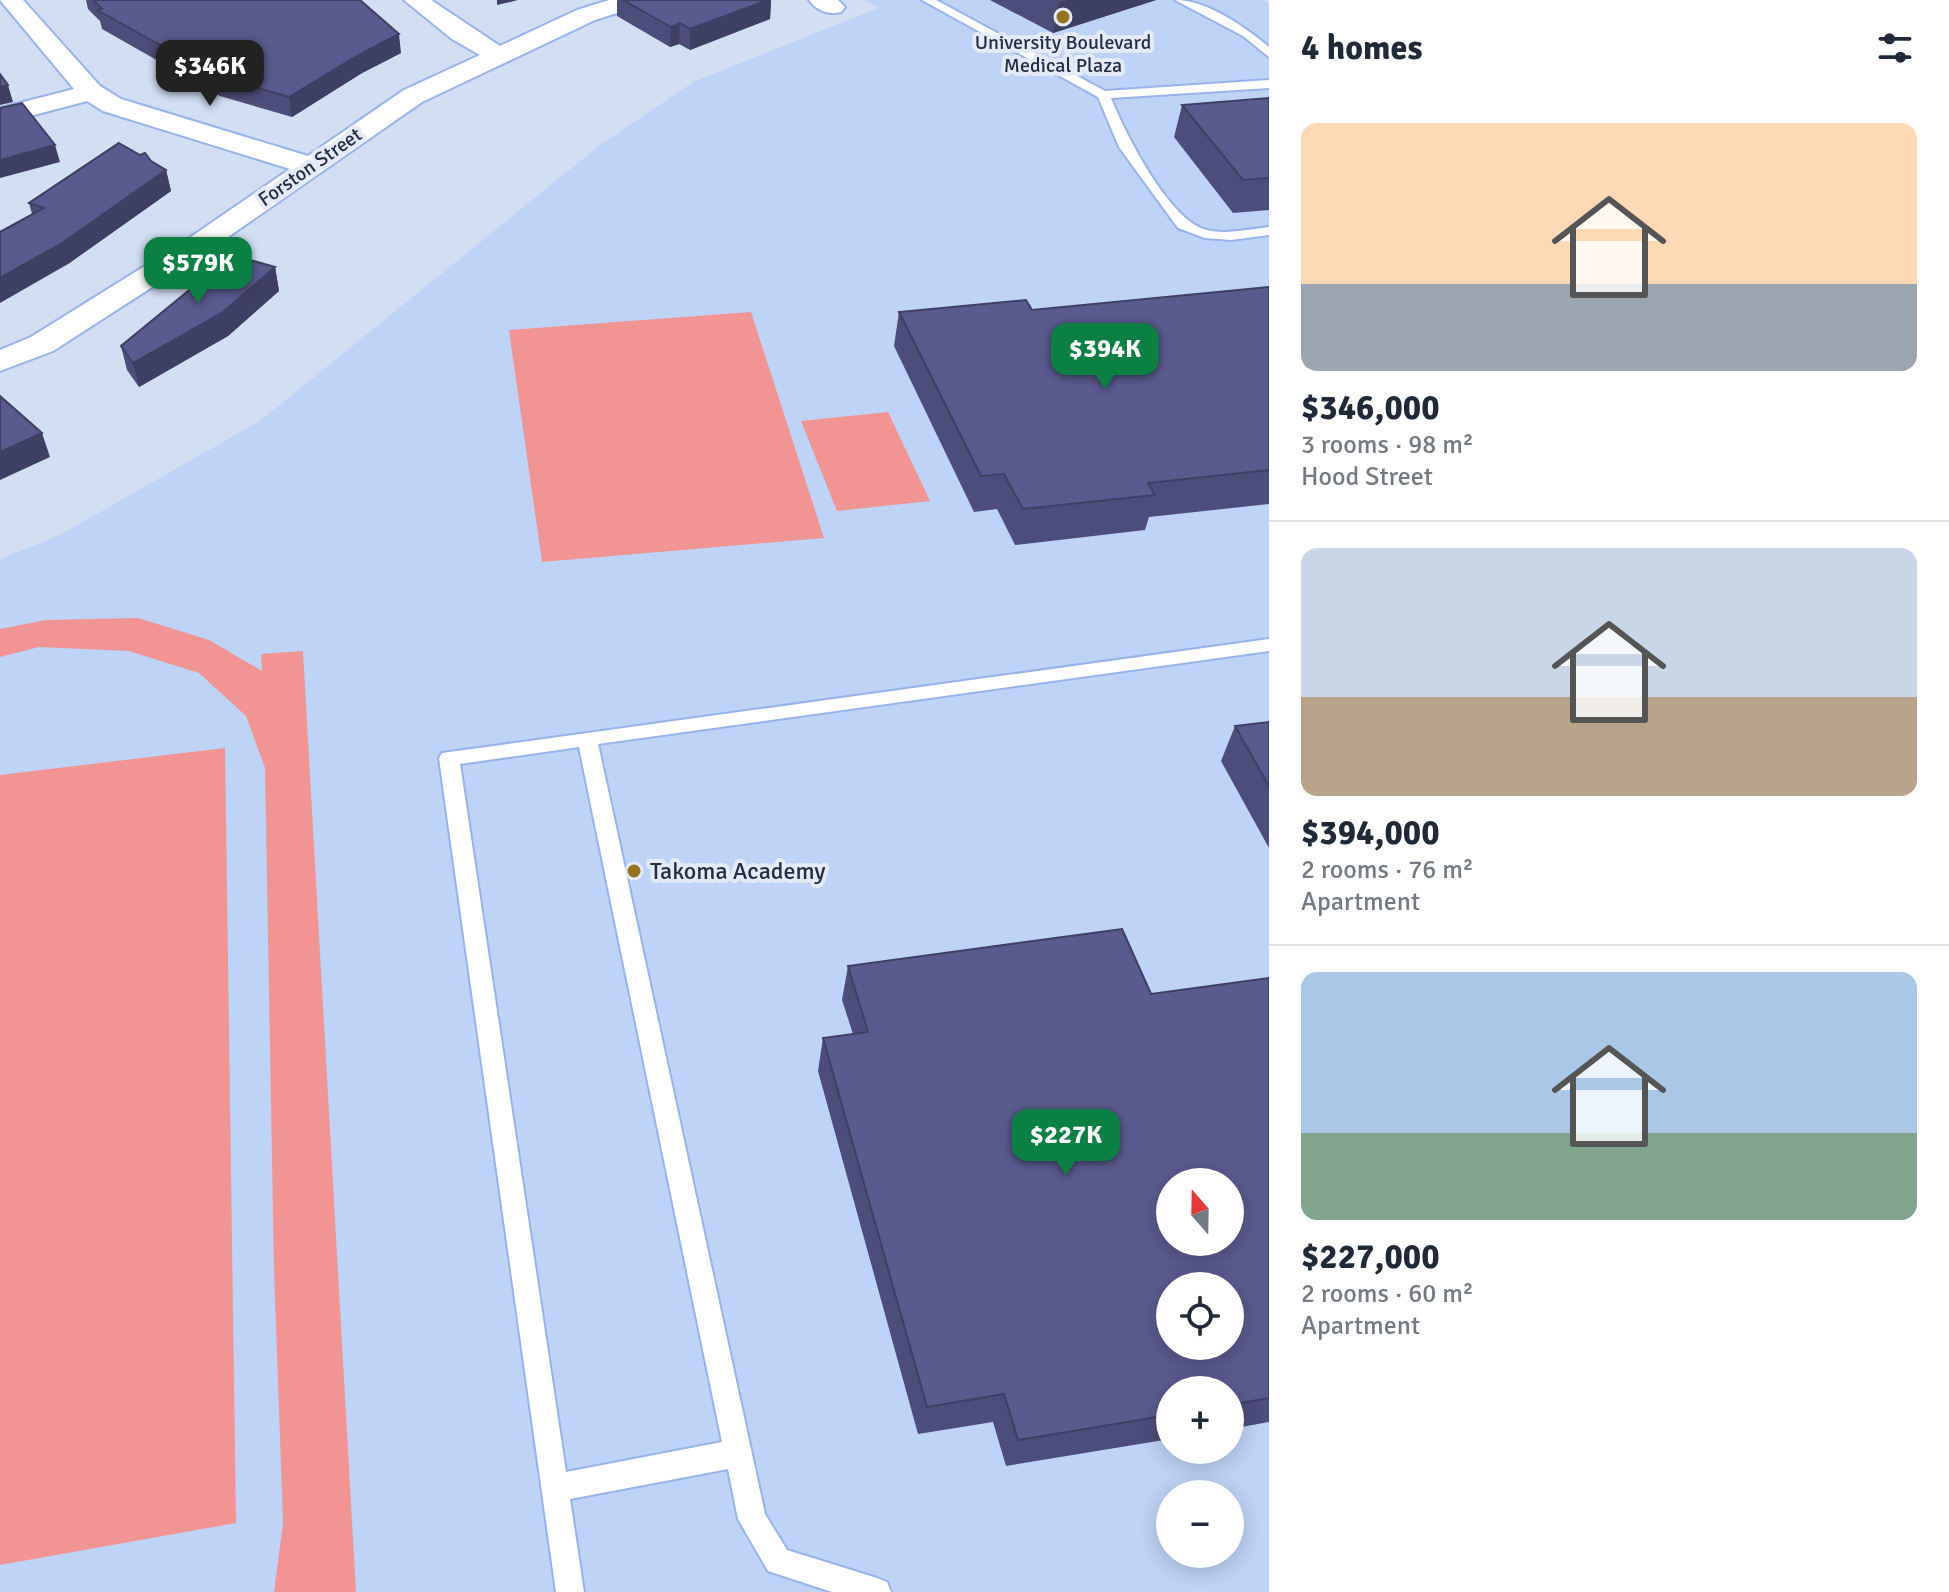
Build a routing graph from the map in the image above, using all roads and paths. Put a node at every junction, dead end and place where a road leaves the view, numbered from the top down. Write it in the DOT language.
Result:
graph roads {
  1 [pos="10,0"];
  2 [pos="416,0"];
  3 [pos="634,0"];
  4 [pos="928,0"];
  5 [pos="1181,0"];
  6 [pos="1269,53"];
  7 [pos="497,55"];
  8 [pos="1269,84"];
  9 [pos="91,92"];
  10 [pos="1103,95"];
  11 [pos="0,116"];
  12 [pos="310,166"];
  13 [pos="1269,231"];
  14 [pos="0,361"];
  15 [pos="1269,645"];
  16 [pos="587,739"];
  17 [pos="738,1453"];
  18 [pos="555,1488"];
  19 [pos="570,1592"];
  20 [pos="877,1592"];
  1 -- 9 [label="street"];
  2 -- 7 [label="street"];
  3 -- 7 [label="street, Forston Street"];
  4 -- 10 [label="lane"];
  5 -- 6 [label="lane"];
  7 -- 12 [label="street, Forston Street"];
  8 -- 10 [label="lane"];
  9 -- 11 [label="street"];
  9 -- 12 [label="street"];
  10 -- 13 [label="lane"];
  12 -- 14 [label="street, Forston Street"];
  15 -- 16 [label="lane"];
  16 -- 17 [label="lane"];
  16 -- 18 [label="lane"];
  17 -- 18 [label="lane"];
  17 -- 20 [label="lane"];
  18 -- 19 [label="lane"];
}
